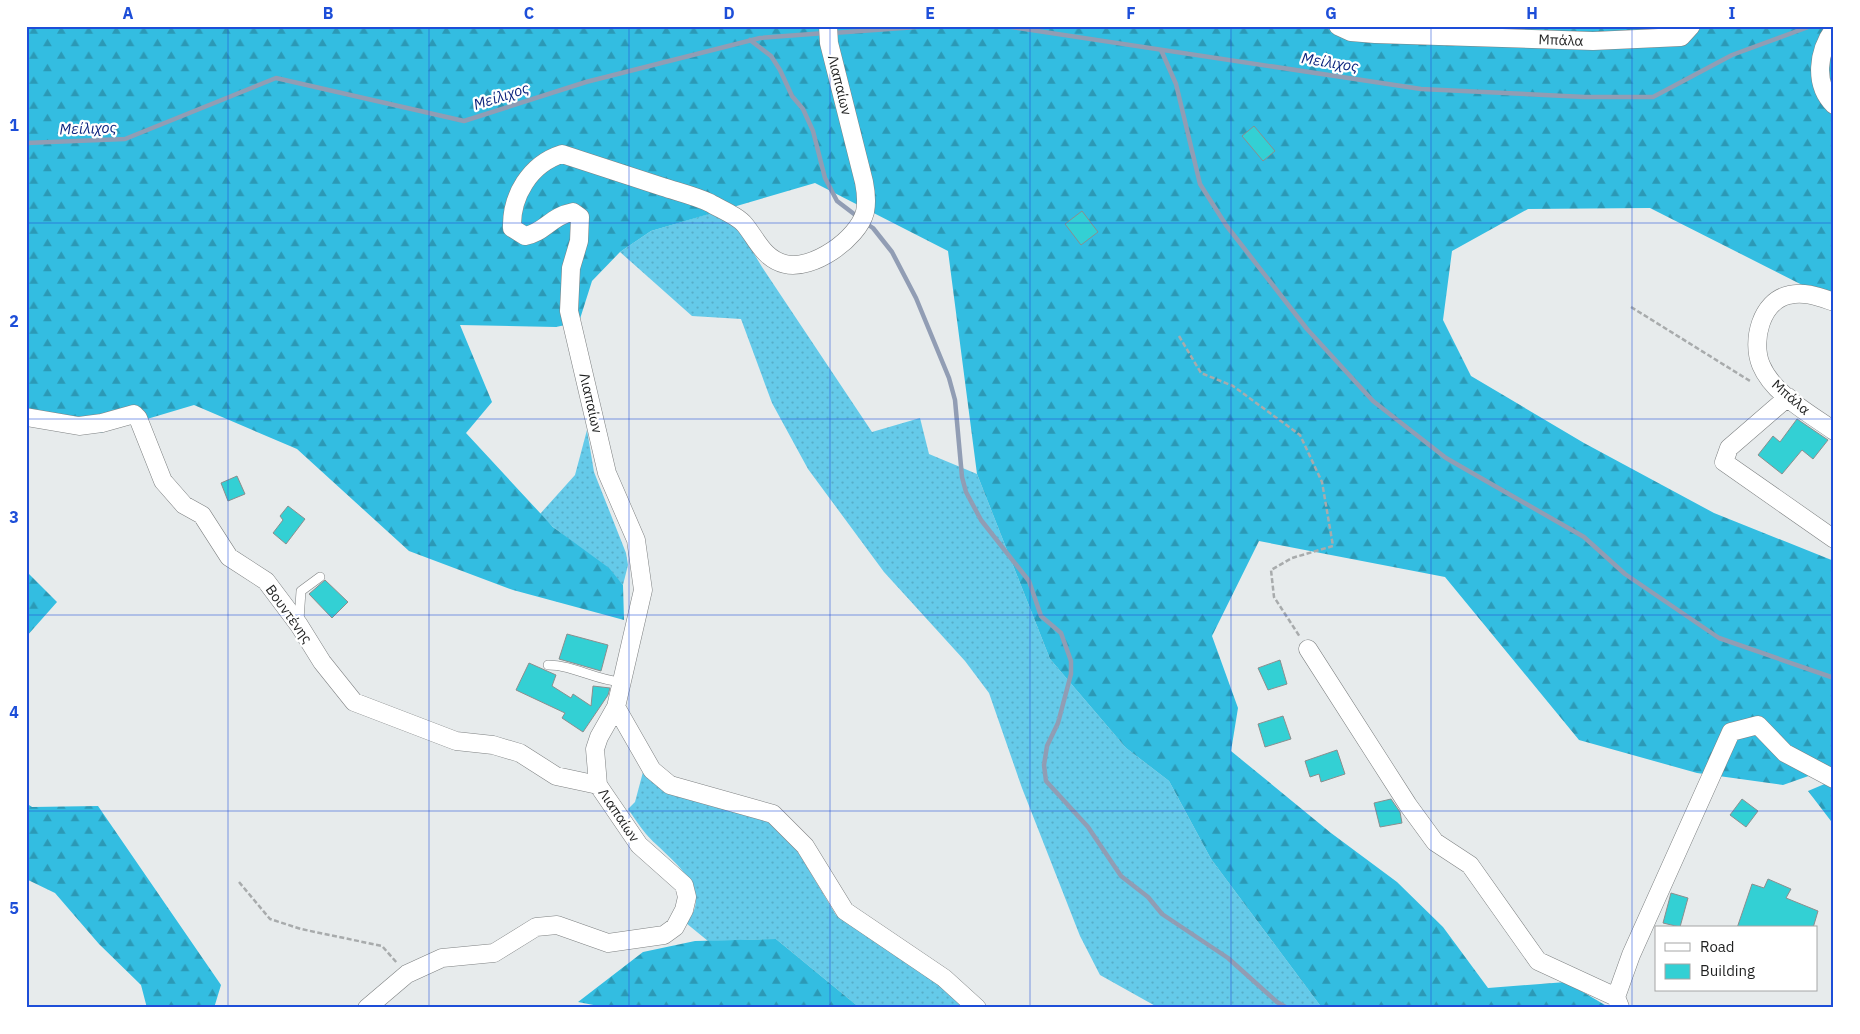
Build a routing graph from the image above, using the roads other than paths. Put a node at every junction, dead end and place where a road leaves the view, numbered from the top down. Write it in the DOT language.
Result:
graph roads {
  1 [pos="1338,26"];
  2 [pos="1691,26"];
  3 [pos="1834,29"];
  4 [pos="829,35"];
  5 [pos="1834,106"];
  6 [pos="1834,302"];
  7 [pos="1788,397"];
  8 [pos="26,417"];
  9 [pos="1834,431"];
  10 [pos="1834,539"];
  11 [pos="320,577"];
  12 [pos="300,626"];
  13 [pos="1308,649"];
  14 [pos="548,665"];
  15 [pos="622,682"];
  16 [pos="616,707"];
  17 [pos="1834,779"];
  18 [pos="598,785"];
  19 [pos="1618,1003"];
  20 [pos="367,1008"];
  21 [pos="977,1008"];
  1 -- 2 [label="street, Μπάλα"];
  3 -- 5 [label="street"];
  4 -- 15 [label="street, Λιαπαίων"];
  6 -- 7 [label="street, Μπάλα"];
  7 -- 9 [label="street, Μπάλα"];
  7 -- 10 [label="street"];
  8 -- 12 [label="street, Βουντένης"];
  11 -- 12 [label="lane"];
  12 -- 18 [label="street, Βουντένης"];
  13 -- 19 [label="street"];
  14 -- 15 [label="lane"];
  15 -- 16 [label="street, Λιαπαίων"];
  16 -- 18 [label="street, Λιαπαίων"];
  16 -- 21 [label="street"];
  17 -- 19 [label="street"];
  18 -- 20 [label="street, Λιαπαίων"];
}
